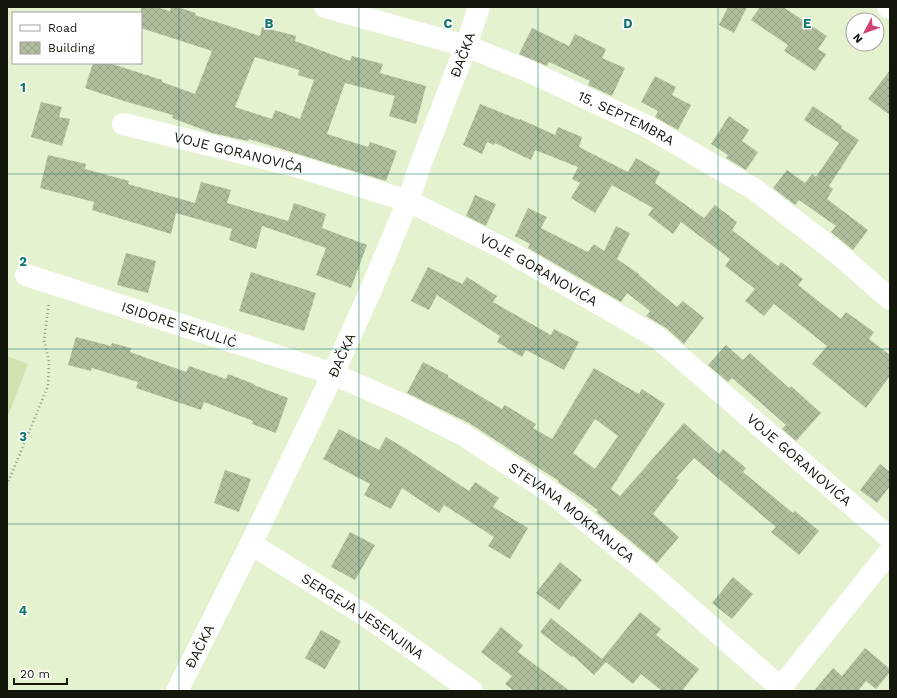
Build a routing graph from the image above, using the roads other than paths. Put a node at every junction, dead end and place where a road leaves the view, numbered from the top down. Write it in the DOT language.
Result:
graph roads {
  1 [pos="325,7"];
  2 [pos="479,7"];
  3 [pos="466,46"];
  4 [pos="123,124"];
  5 [pos="408,201"];
  6 [pos="26,275"];
  7 [pos="890,299"];
  8 [pos="333,374"];
  9 [pos="890,538"];
  10 [pos="251,544"];
  11 [pos="890,551"];
  12 [pos="780,690"];
  13 [pos="177,691"];
  14 [pos="472,691"];
  1 -- 3 [label="street, 15. SEPTEMBRA"];
  2 -- 3 [label="street, ĐAČKA"];
  3 -- 5 [label="street, ĐAČKA"];
  3 -- 7 [label="street, 15. SEPTEMBRA"];
  4 -- 5 [label="street, VOJE GORANOVIĆA"];
  5 -- 8 [label="street, ĐAČKA"];
  5 -- 9 [label="street, VOJE GORANOVIĆA"];
  6 -- 8 [label="street, ISIDORE SEKULIĆ"];
  8 -- 10 [label="street, ĐAČKA"];
  8 -- 12 [label="street, STEVANA MOKRANJCA"];
  10 -- 13 [label="street, ĐAČKA"];
  10 -- 14 [label="street, SERGEJA JESENJINA"];
  11 -- 12 [label="street"];
}
